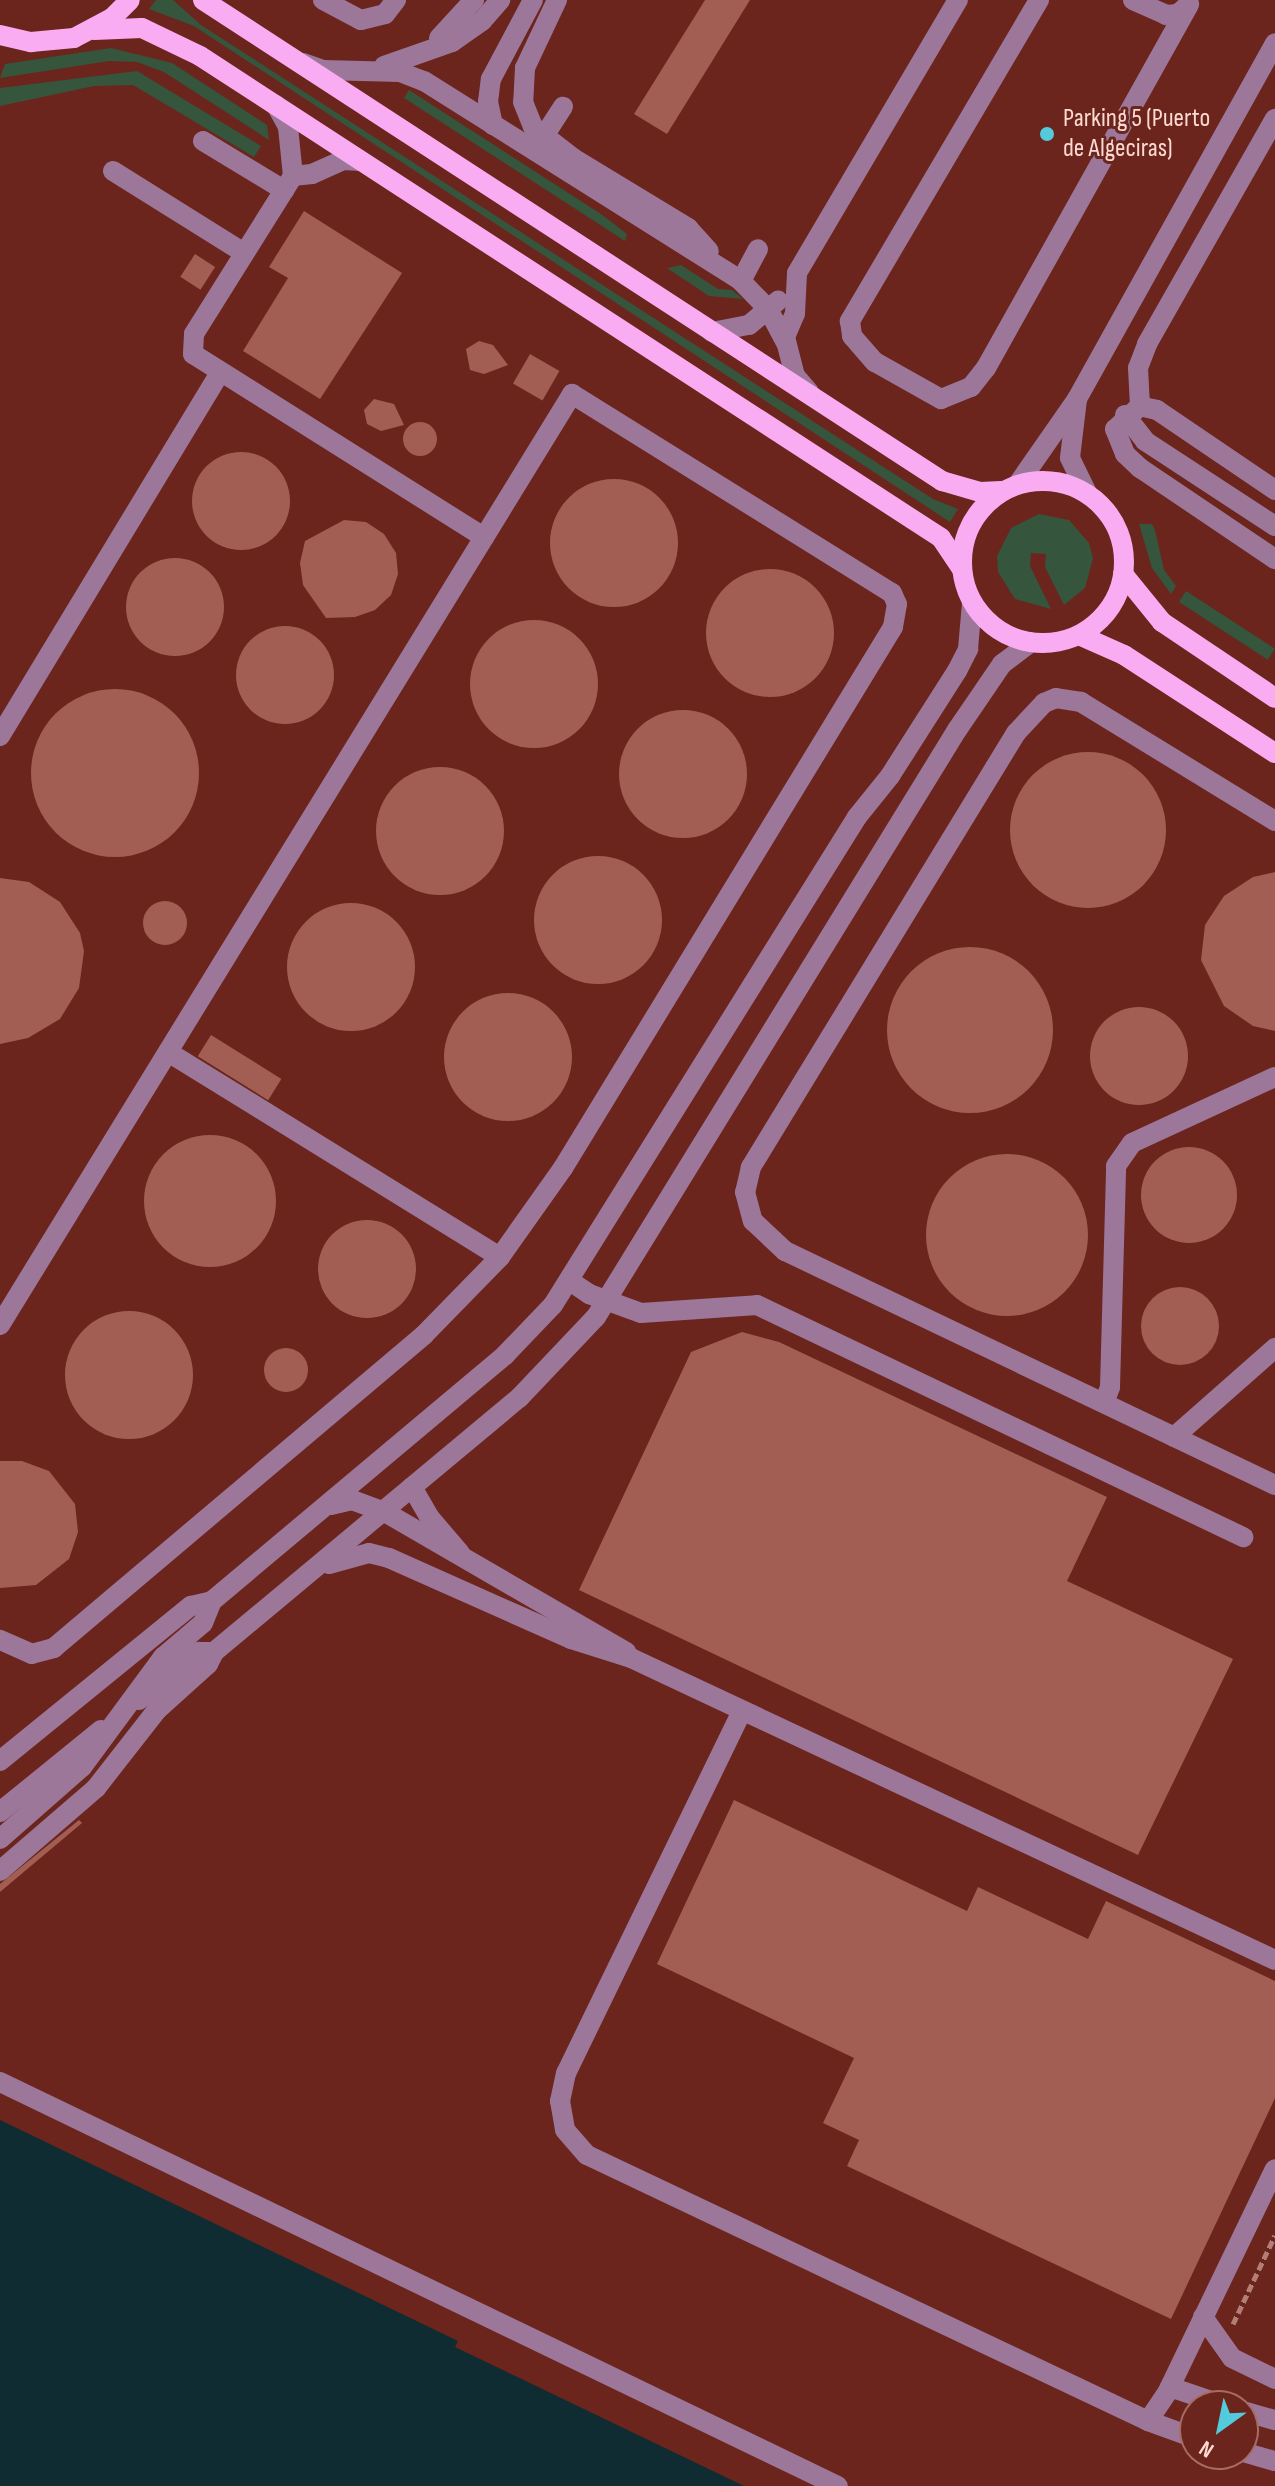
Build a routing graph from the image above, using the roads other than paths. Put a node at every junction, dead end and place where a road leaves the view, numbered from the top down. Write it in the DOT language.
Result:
graph roads {
  1 [pos="130,0"];
  2 [pos="203,0"];
  3 [pos="323,0"];
  4 [pos="396,0"];
  5 [pos="474,0"];
  6 [pos="500,0"];
  7 [pos="533,0"];
  8 [pos="557,0"];
  9 [pos="958,0"];
  10 [pos="1039,0"];
  11 [pos="1133,0"];
  12 [pos="1190,3"];
  13 [pos="94,30"];
  14 [pos="0,35"];
  15 [pos="31,42"];
  16 [pos="1275,43"];
  17 [pos="0,45"];
  18 [pos="275,51"];
  19 [pos="408,60"];
  20 [pos="368,70"];
  21 [pos="276,105"];
  22 [pos="563,107"];
  23 [pos="1275,119"];
  24 [pos="493,125"];
  25 [pos="544,136"];
  26 [pos="203,141"];
  27 [pos="361,161"];
  28 [pos="113,171"];
  29 [pos="288,183"];
  30 [pos="758,249"];
  31 [pos="244,253"];
  32 [pos="721,267"];
  33 [pos="741,281"];
  34 [pos="795,291"];
  35 [pos="768,309"];
  36 [pos="712,332"];
  37 [pos="786,343"];
  38 [pos="219,374"];
  39 [pos="811,395"];
  40 [pos="1077,399"];
  41 [pos="1132,410"];
  42 [pos="1010,488"];
  43 [pos="1275,490"];
  44 [pos="1088,495"];
  45 [pos="1275,526"];
  46 [pos="484,537"];
  47 [pos="1275,559"];
  48 [pos="961,568"];
  49 [pos="1123,574"];
  50 [pos="972,603"];
  51 [pos="1079,635"];
  52 [pos="1031,642"];
  53 [pos="1275,698"];
  54 [pos="0,736"];
  55 [pos="1275,753"];
  56 [pos="1275,821"];
  57 [pos="168,1052"];
  58 [pos="1275,1077"];
  59 [pos="500,1257"];
  60 [pos="570,1281"];
  61 [pos="607,1302"];
  62 [pos="0,1325"];
  63 [pos="1275,1348"];
  64 [pos="1104,1403"];
  65 [pos="1174,1437"];
  66 [pos="1275,1485"];
  67 [pos="412,1487"];
  68 [pos="350,1494"];
  69 [pos="383,1511"];
  70 [pos="365,1526"];
  71 [pos="1243,1537"];
  72 [pos="481,1572"];
  73 [pos="303,1578"];
  74 [pos="452,1585"];
  75 [pos="212,1601"];
  76 [pos="0,1640"];
  77 [pos="214,1652"];
  78 [pos="631,1658"];
  79 [pos="741,1713"];
  80 [pos="121,1714"];
  81 [pos="0,1761"];
  82 [pos="0,1812"];
  83 [pos="0,1839"];
  84 [pos="0,1871"];
  85 [pos="1275,1960"];
  86 [pos="0,2082"];
  87 [pos="1275,2169"];
  88 [pos="1203,2317"];
  89 [pos="1275,2379"];
  90 [pos="1170,2387"];
  91 [pos="1179,2390"];
  92 [pos="1148,2421"];
  93 [pos="1179,2432"];
  94 [pos="838,2486"];
  1 -- 13 [label="main road"];
  2 -- 18 [label="main road"];
  3 -- 4 [label="street"];
  5 -- 19 [label="street"];
  6 -- 19 [label="street"];
  7 -- 24 [label="street"];
  8 -- 25 [label="street"];
  9 -- 34 [label="street"];
  10 -- 12 [label="street"];
  11 -- 12 [label="street"];
  13 -- 15 [label="main road"];
  13 -- 21 [label="main road"];
  14 -- 15 [label="main road"];
  15 -- 17 [label="street"];
  16 -- 40 [label="street"];
  18 -- 20 [label="street"];
  18 -- 36 [label="main road"];
  19 -- 20 [label="street"];
  20 -- 24 [label="street"];
  21 -- 27 [label="main road"];
  21 -- 29 [label="street"];
  22 -- 25 [label="street"];
  23 -- 41 [label="street"];
  24 -- 32 [label="street"];
  25 -- 32 [label="street"];
  26 -- 29 [label="street"];
  27 -- 29 [label="street"];
  27 -- 48 [label="main road"];
  28 -- 31 [label="street"];
  29 -- 31 [label="street"];
  30 -- 33 [label="street"];
  31 -- 38 [label="street"];
  32 -- 33 [label="street"];
  33 -- 35 [label="street"];
  34 -- 35 [label="street"];
  34 -- 37 [label="street"];
  35 -- 36 [label="street"];
  35 -- 37 [label="street"];
  36 -- 39 [label="main road"];
  37 -- 39 [label="street"];
  38 -- 46 [label="street"];
  38 -- 54 [label="street"];
  39 -- 42 [label="main road"];
  40 -- 42 [label="street"];
  40 -- 44 [label="street"];
  41 -- 43 [label="street"];
  41 -- 45 [label="street"];
  41 -- 47 [label="street"];
  42 -- 44 [label="main road"];
  42 -- 48 [label="main road"];
  44 -- 49 [label="main road"];
  46 -- 57 [label="street"];
  46 -- 59 [label="street"];
  48 -- 50 [label="main road"];
  49 -- 51 [label="main road"];
  49 -- 53 [label="main road"];
  50 -- 52 [label="main road"];
  50 -- 60 [label="street"];
  51 -- 52 [label="main road"];
  51 -- 55 [label="main road"];
  52 -- 61 [label="street"];
  56 -- 64 [label="street"];
  57 -- 59 [label="street"];
  57 -- 62 [label="street"];
  58 -- 64 [label="street"];
  59 -- 76 [label="street"];
  60 -- 61 [label="street"];
  60 -- 68 [label="street"];
  61 -- 67 [label="street"];
  61 -- 71 [label="street"];
  63 -- 65 [label="street"];
  64 -- 65 [label="street"];
  65 -- 66 [label="street"];
  67 -- 69 [label="street"];
  67 -- 72 [label="street"];
  68 -- 69 [label="street"];
  68 -- 70 [label="street"];
  68 -- 75 [label="street"];
  69 -- 70 [label="street"];
  69 -- 72 [label="street"];
  70 -- 73 [label="street"];
  70 -- 74 [label="street"];
  72 -- 78 [label="street"];
  73 -- 74 [label="street"];
  73 -- 77 [label="street"];
  74 -- 78 [label="street"];
  75 -- 80 [label="street"];
  75 -- 81 [label="street"];
  77 -- 80 [label="street"];
  77 -- 84 [label="street"];
  78 -- 79 [label="street"];
  79 -- 85 [label="street"];
  79 -- 92 [label="street"];
  80 -- 82 [label="street"];
  80 -- 83 [label="street"];
  86 -- 94 [label="street"];
  87 -- 88 [label="street"];
  88 -- 89 [label="street"];
  88 -- 90 [label="street"];
  90 -- 91 [label="street"];
  90 -- 92 [label="street"];
  92 -- 93 [label="street"];
}
